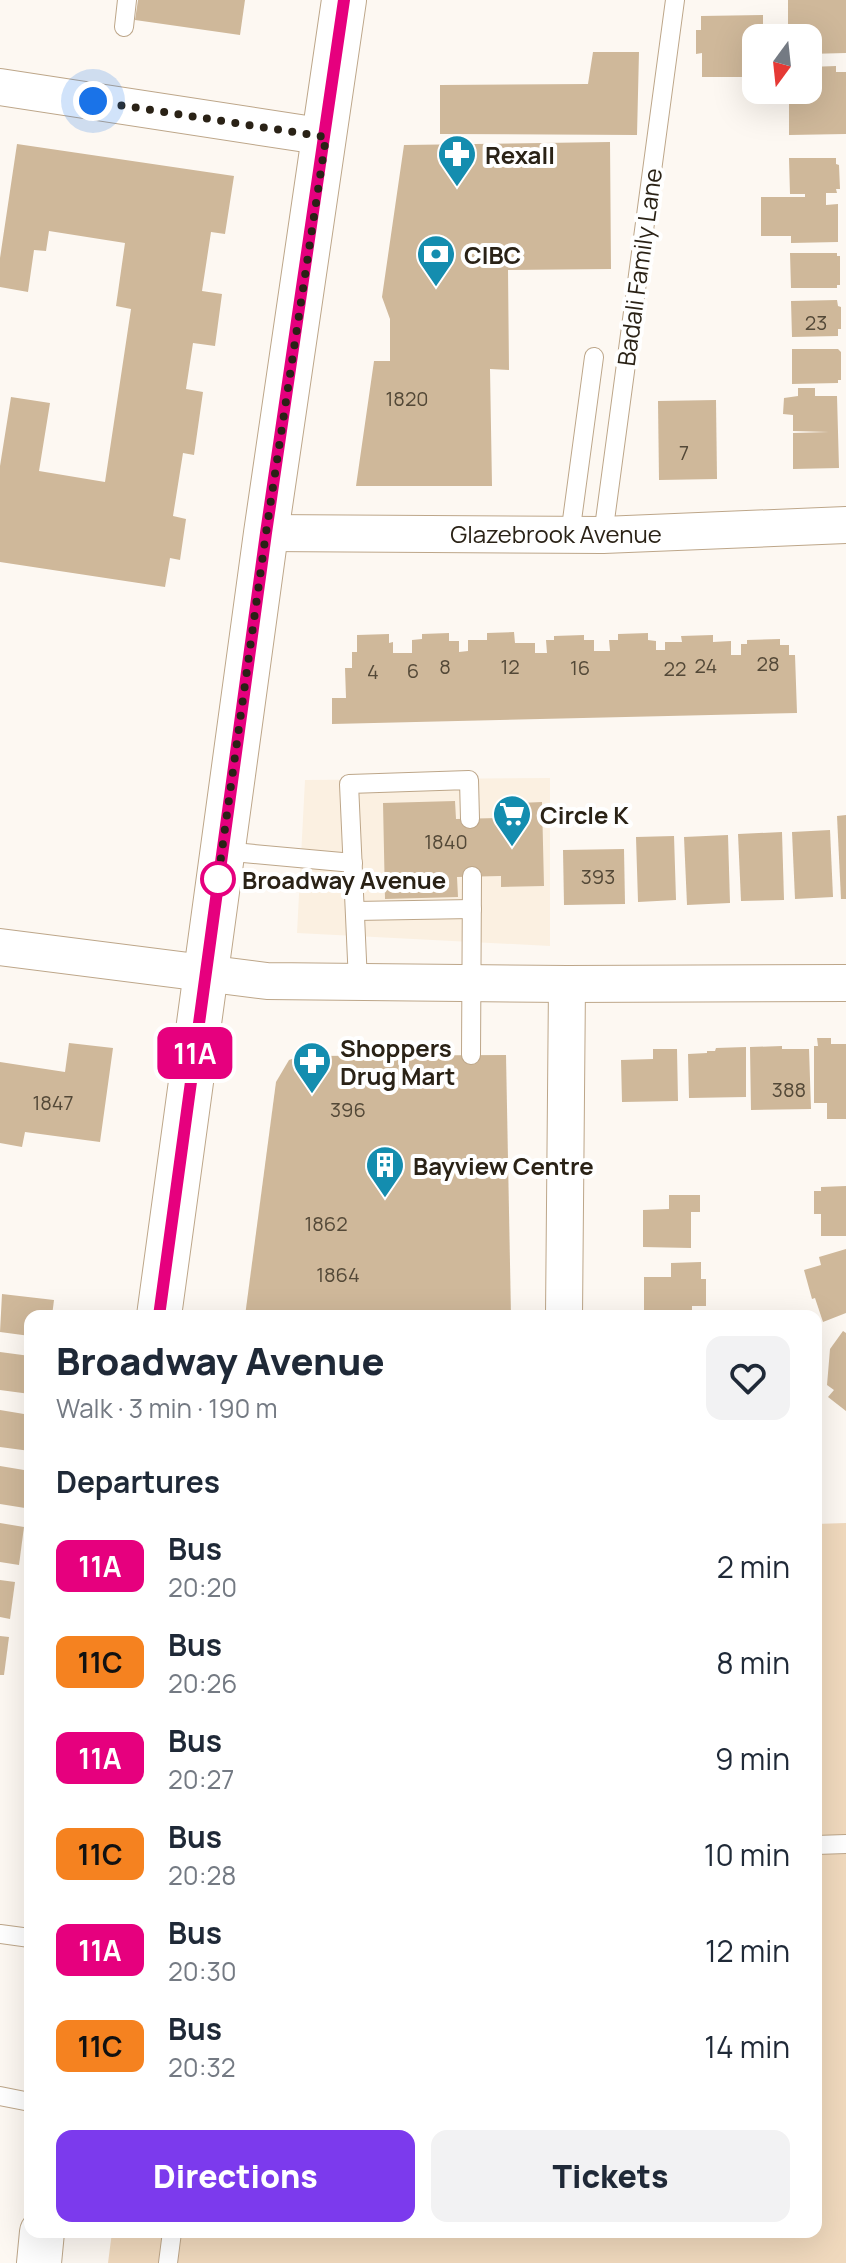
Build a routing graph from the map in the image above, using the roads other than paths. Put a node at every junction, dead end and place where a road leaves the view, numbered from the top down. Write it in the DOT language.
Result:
graph roads {
  1 [pos="127,0"];
  2 [pos="344,0"];
  3 [pos="675,0"];
  4 [pos="124,27"];
  5 [pos="0,87"];
  6 [pos="326,137"];
  7 [pos="594,357"];
  8 [pos="846,525"];
  9 [pos="266,533"];
  10 [pos="586,535"];
  11 [pos="410,782"];
  12 [pos="411,802"];
  13 [pos="470,819"];
  14 [pos="222,851"];
  15 [pos="353,863"];
  16 [pos="472,876"];
  17 [pos="472,909"];
  18 [pos="355,911"];
  19 [pos="0,947"];
  20 [pos="206,975"];
  21 [pos="358,982"];
  22 [pos="473,983"];
  23 [pos="846,983"];
  24 [pos="567,984"];
  25 [pos="471,1055"];
  26 [pos="160,1310"];
  27 [pos="564,1310"];
  28 [pos="846,1844"];
  29 [pos="822,1845"];
  30 [pos="0,1934"];
  31 [pos="24,1937"];
  32 [pos="0,2096"];
  33 [pos="24,2101"];
  34 [pos="41,2238"];
  35 [pos="171,2238"];
  36 [pos="39,2263"];
  37 [pos="168,2263"];
  1 -- 4 [label="lane"];
  2 -- 6 [label="main road"];
  3 -- 10 [label="lane, Badali Family Lane"];
  5 -- 6 [label="street"];
  6 -- 9 [label="main road"];
  7 -- 10 [label="lane"];
  8 -- 10 [label="street, Glazebrook Avenue"];
  9 -- 10 [label="street, Glazebrook Avenue"];
  9 -- 14 [label="main road"];
  11 -- 12 [label="lane"];
  11 -- 13 [label="lane"];
  11 -- 15 [label="lane"];
  14 -- 15 [label="lane"];
  14 -- 20 [label="main road"];
  15 -- 18 [label="lane"];
  16 -- 17 [label="lane"];
  17 -- 18 [label="lane"];
  17 -- 22 [label="lane"];
  18 -- 21 [label="lane"];
  19 -- 20 [label="street"];
  20 -- 21 [label="street"];
  20 -- 26 [label="main road"];
  21 -- 22 [label="street"];
  22 -- 24 [label="street"];
  22 -- 25 [label="lane"];
  23 -- 24 [label="street"];
  24 -- 27 [label="street"];
  28 -- 29 [label="lane"];
  30 -- 31 [label="lane"];
  32 -- 33 [label="lane"];
  34 -- 36 [label="main road"];
  35 -- 37 [label="lane"];
}
